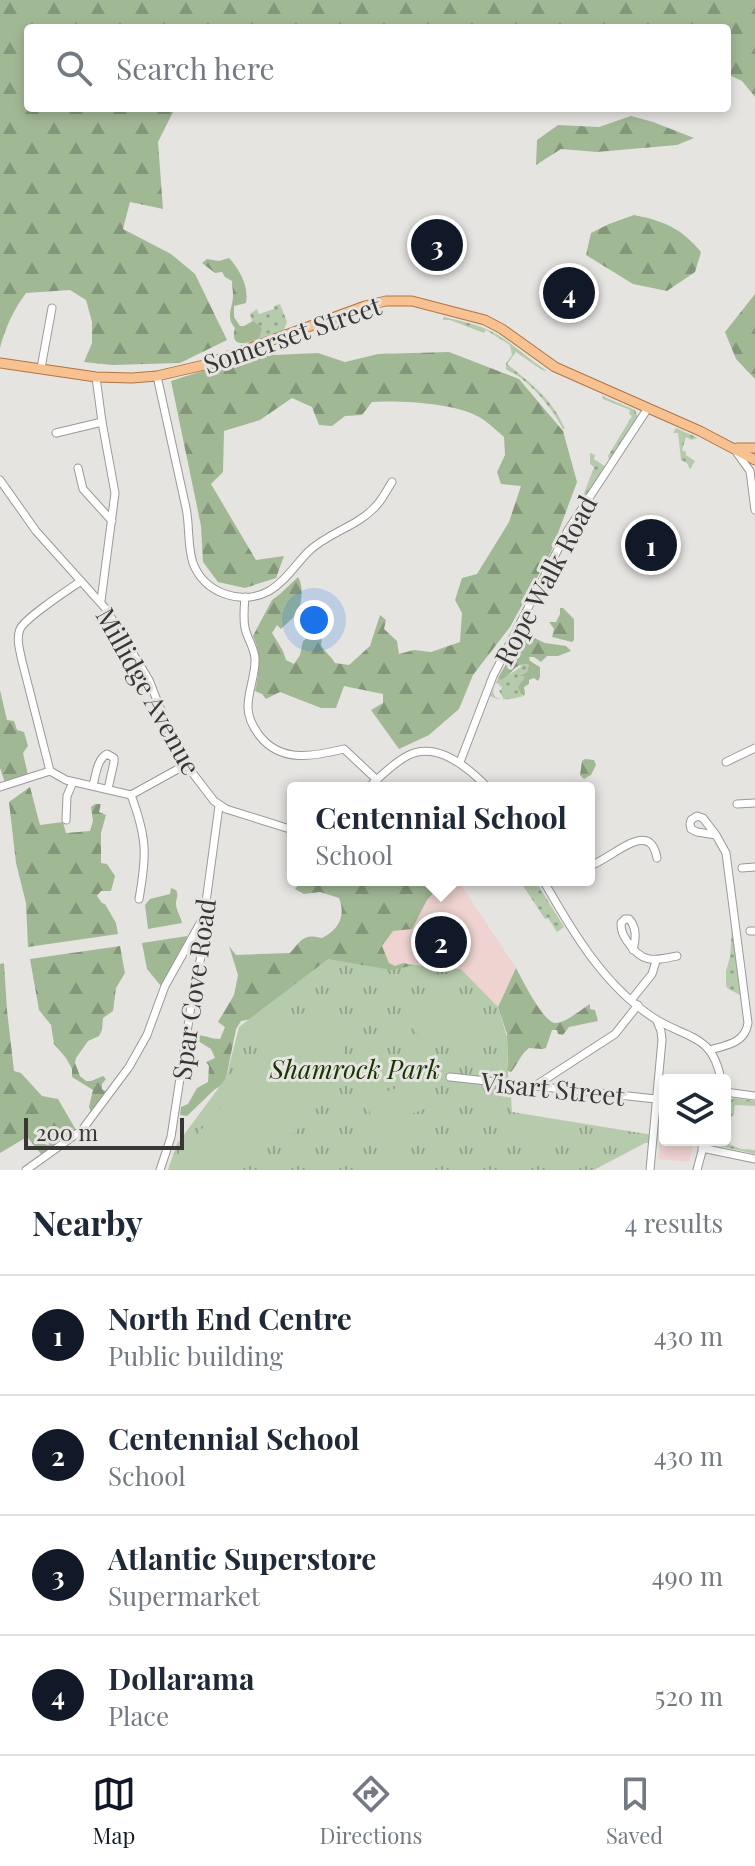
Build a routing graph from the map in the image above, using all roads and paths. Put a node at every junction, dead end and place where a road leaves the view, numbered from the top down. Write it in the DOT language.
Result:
graph roads {
  1 [pos="52,308"];
  2 [pos="0,361"];
  3 [pos="37,367"];
  4 [pos="157,376"];
  5 [pos="96,377"];
  6 [pos="648,408"];
  7 [pos="102,422"];
  8 [pos="56,433"];
  9 [pos="733,448"];
  10 [pos="755,448"];
  11 [pos="755,460"];
  12 [pos="78,468"];
  13 [pos="0,480"];
  14 [pos="392,482"];
  15 [pos="755,510"];
  16 [pos="112,521"];
  17 [pos="81,581"];
  18 [pos="245,597"];
  19 [pos="101,601"];
  20 [pos="755,748"];
  21 [pos="183,762"];
  22 [pos="460,762"];
  23 [pos="726,762"];
  24 [pos="50,771"];
  25 [pos="377,780"];
  26 [pos="73,782"];
  27 [pos="375,782"];
  28 [pos="482,782"];
  29 [pos="93,785"];
  30 [pos="0,787"];
  31 [pos="108,789"];
  32 [pos="131,795"];
  33 [pos="755,803"];
  34 [pos="737,804"];
  35 [pos="219,806"];
  36 [pos="66,820"];
  37 [pos="287,828"];
  38 [pos="716,835"];
  39 [pos="657,858"];
  40 [pos="595,865"];
  41 [pos="755,867"];
  42 [pos="742,868"];
  43 [pos="547,886"];
  44 [pos="139,899"];
  45 [pos="205,915"];
  46 [pos="633,950"];
  47 [pos="677,956"];
  48 [pos="656,961"];
  49 [pos="755,995"];
  50 [pos="745,996"];
  51 [pos="635,1002"];
  52 [pos="656,1019"];
  53 [pos="710,1050"];
  54 [pos="661,1074"];
  55 [pos="719,1074"];
  56 [pos="450,1077"];
  57 [pos="535,1086"];
  58 [pos="659,1092"];
  59 [pos="731,1093"];
  60 [pos="755,1096"];
  61 [pos="656,1099"];
  62 [pos="703,1146"];
  63 [pos="711,1146"];
  64 [pos="755,1159"];
  65 [pos="26,1170"];
  66 [pos="160,1170"];
  67 [pos="650,1170"];
  68 [pos="697,1170"];
  1 -- 3 [label="street"];
  2 -- 3 [label="main road, Somerset Street"];
  3 -- 5 [label="main road, Somerset Street"];
  4 -- 5 [label="main road, Somerset Street"];
  4 -- 6 [label="main road, Somerset Street"];
  4 -- 18 [label="street"];
  5 -- 7 [label="street"];
  6 -- 9 [label="main road, Somerset Street"];
  6 -- 22 [label="street, Rope Walk Road"];
  7 -- 8 [label="street"];
  7 -- 16 [label="street"];
  9 -- 10 [label="main road"];
  9 -- 11 [label="main road, Somerset Street"];
  9 -- 15 [label="street"];
  12 -- 16 [label="street"];
  13 -- 17 [label="street, Millidge Avenue"];
  14 -- 18 [label="street"];
  16 -- 19 [label="street"];
  17 -- 19 [label="street, Millidge Avenue"];
  17 -- 24 [label="street"];
  18 -- 25 [label="street"];
  19 -- 21 [label="street, Millidge Avenue"];
  20 -- 23 [label="street"];
  21 -- 32 [label="street"];
  21 -- 35 [label="street, Millidge Avenue"];
  22 -- 25 [label="street"];
  22 -- 28 [label="street"];
  24 -- 26 [label="street"];
  24 -- 30 [label="street"];
  25 -- 27 [label="street"];
  26 -- 29 [label="street"];
  26 -- 36 [label="street"];
  29 -- 31 [label="street"];
  29 -- 31 [label="street"];
  31 -- 32 [label="street"];
  32 -- 44 [label="street"];
  33 -- 34 [label="street"];
  35 -- 37 [label="street"];
  35 -- 45 [label="street, Spar Cove Road"];
  38 -- 50 [label="street"];
  39 -- 40 [label="street"];
  41 -- 42 [label="street"];
  43 -- 51 [label="street"];
  45 -- 65 [label="street"];
  45 -- 66 [label="street, Spar Cove Road"];
  46 -- 48 [label="street"];
  47 -- 48 [label="street"];
  48 -- 51 [label="street"];
  49 -- 50 [label="street"];
  50 -- 53 [label="street"];
  51 -- 52 [label="street"];
  51 -- 57 [label="street"];
  52 -- 53 [label="street"];
  52 -- 54 [label="street"];
  53 -- 55 [label="street"];
  56 -- 57 [label="street, Visart Street"];
  57 -- 61 [label="street, Visart Street"];
  58 -- 61 [label="street"];
  59 -- 60 [label="street"];
  61 -- 67 [label="street"];
  62 -- 68 [label="street"];
  63 -- 64 [label="street"];
}
